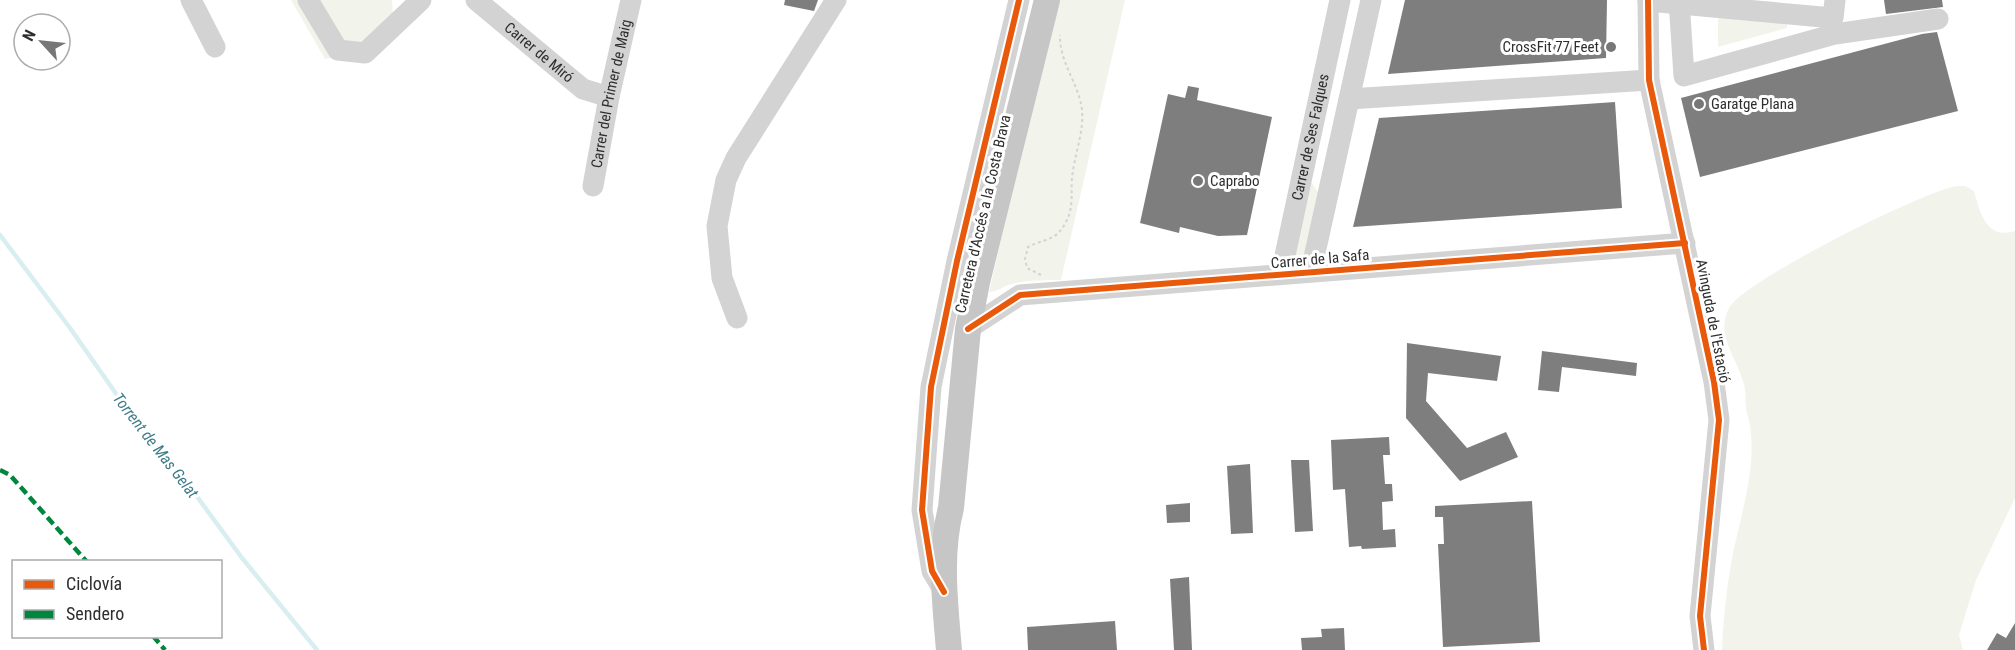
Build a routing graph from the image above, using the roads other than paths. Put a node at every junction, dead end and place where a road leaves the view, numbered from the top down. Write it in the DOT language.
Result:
graph roads {
  1 [pos="192,0"];
  2 [pos="308,0"];
  3 [pos="421,0"];
  4 [pos="476,0"];
  5 [pos="631,0"];
  6 [pos="836,0"];
  7 [pos="1018,0"];
  8 [pos="1047,0"];
  9 [pos="1340,0"];
  10 [pos="1371,0"];
  11 [pos="1648,0"];
  12 [pos="1679,2"];
  13 [pos="1834,17"];
  14 [pos="1938,19"];
  15 [pos="215,47"];
  16 [pos="1649,80"];
  17 [pos="609,97"];
  18 [pos="1349,99"];
  19 [pos="593,186"];
  20 [pos="1685,243"];
  21 [pos="1311,271"];
  22 [pos="1281,274"];
  23 [pos="737,318"];
  24 [pos="968,329"];
  25 [pos="951,508"];
  26 [pos="922,510"];
  27 [pos="944,592"];
  28 [pos="949,650"];
  29 [pos="1704,650"];
  1 -- 15 [label="street"];
  2 -- 3 [label="street"];
  4 -- 17 [label="street, Carrer de Miró"];
  5 -- 17 [label="street, Carrer del Primer de Maig"];
  6 -- 23 [label="street"];
  7 -- 26 [label="street"];
  8 -- 24 [label="main road, Carretera d'Accés a la Costa Brava"];
  9 -- 22 [label="street, Carrer de Ses Falques"];
  10 -- 18 [label="street, Carrer de Ses Falques"];
  11 -- 12 [label="street"];
  11 -- 16 [label="street, Avinguda de l'Estació"];
  12 -- 13 [label="street"];
  12 -- 13 [label="street"];
  13 -- 14 [label="street"];
  16 -- 18 [label="street"];
  16 -- 20 [label="street, Avinguda de l'Estació"];
  17 -- 19 [label="street, Carrer del Primer de Maig"];
  18 -- 21 [label="street, Carrer de Ses Falques"];
  20 -- 21 [label="street, Carrer de la Safa"];
  20 -- 29 [label="street, Avinguda de l'Estació"];
  21 -- 22 [label="street, Carrer de la Safa"];
  22 -- 24 [label="street, Carrer de la Safa"];
  24 -- 25 [label="main road, Carretera d'Accés a la Costa Brava"];
  25 -- 26 [label="street"];
  25 -- 27 [label="main road, Carretera d'Accés a la Costa Brava"];
  26 -- 27 [label="street"];
  27 -- 28 [label="main road, Carretera d'Accés a la Costa Brava"];
}
